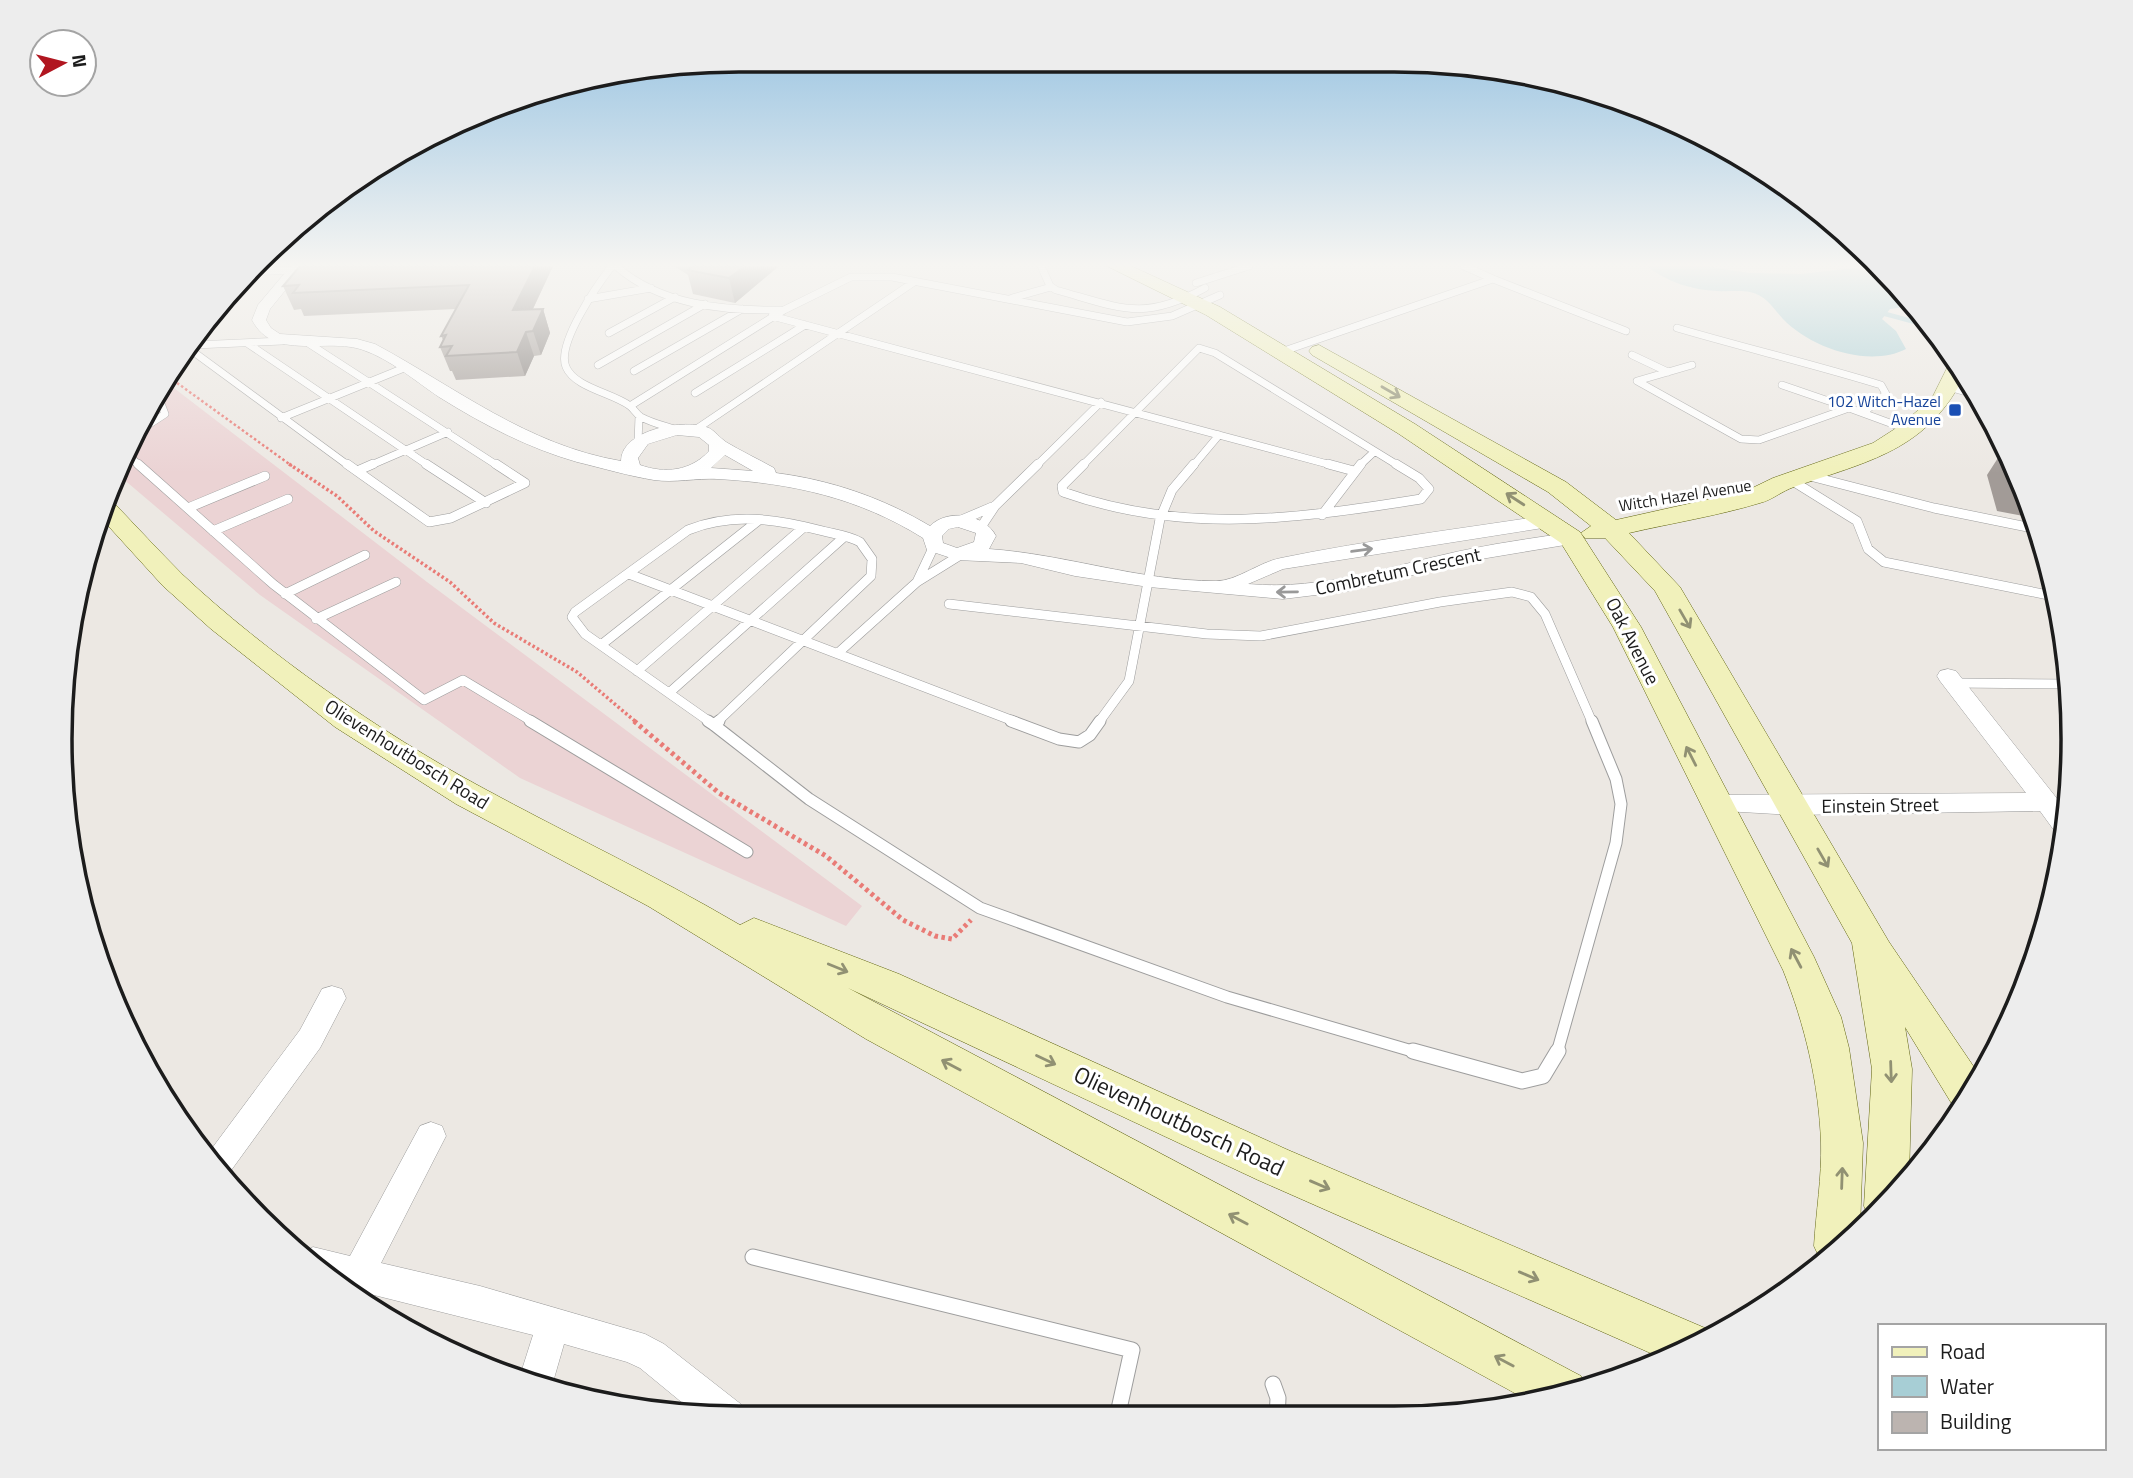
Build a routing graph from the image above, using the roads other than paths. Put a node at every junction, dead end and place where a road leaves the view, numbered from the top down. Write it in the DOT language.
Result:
graph roads {
  1 [pos="271,335"];
  2 [pos="573,335"];
  3 [pos="651,335"];
  4 [pos="697,335"];
  5 [pos="742,335"];
  6 [pos="790,335"];
  7 [pos="832,335"];
  8 [pos="843,335"];
  9 [pos="1258,335"];
  10 [pos="1287,335"];
  11 [pos="1332,335"];
  12 [pos="1701,335"];
  13 [pos="282,341"];
  14 [pos="305,341"];
  15 [pos="247,343"];
  16 [pos="1306,344"];
  17 [pos="201,345"];
  18 [pos="1281,352"];
  19 [pos="195,353"];
  20 [pos="1632,355"];
  21 [pos="598,365"];
  22 [pos="1692,365"];
  23 [pos="404,368"];
  24 [pos="634,371"];
  25 [pos="1668,372"];
  26 [pos="1954,376"];
  27 [pos="370,382"];
  28 [pos="1782,386"];
  29 [pos="1948,387"];
  30 [pos="1963,391"];
  31 [pos="695,393"];
  32 [pos="326,400"];
  33 [pos="1101,402"];
  34 [pos="161,404"];
  35 [pos="630,406"];
  36 [pos="1849,408"];
  37 [pos="1133,411"];
  38 [pos="1863,413"];
  39 [pos="639,416"];
  40 [pos="281,418"];
  41 [pos="1439,419"];
  42 [pos="152,422"];
  43 [pos="686,430"];
  44 [pos="1909,430"];
  45 [pos="1410,431"];
  46 [pos="448,432"];
  47 [pos="1219,435"];
  48 [pos="718,444"];
  49 [pos="405,450"];
  50 [pos="1374,452"];
  51 [pos="634,454"];
  52 [pos="134,460"];
  53 [pos="357,471"];
  54 [pos="1354,471"];
  55 [pos="690,472"];
  56 [pos="774,476"];
  57 [pos="265,477"];
  58 [pos="1793,480"];
  59 [pos="288,499"];
  60 [pos="485,503"];
  61 [pos="995,506"];
  62 [pos="1713,506"];
  63 [pos="188,508"];
  64 [pos="897,511"];
  65 [pos="1322,514"];
  66 [pos="111,515"];
  67 [pos="1160,519"];
  68 [pos="759,520"];
  69 [pos="954,522"];
  70 [pos="1579,525"];
  71 [pos="804,527"];
  72 [pos="2027,527"];
  73 [pos="214,531"];
  74 [pos="984,532"];
  75 [pos="105,533"];
  76 [pos="844,537"];
  77 [pos="933,540"];
  78 [pos="964,554"];
  79 [pos="365,555"];
  80 [pos="1021,557"];
  81 [pos="629,574"];
  82 [pos="173,580"];
  83 [pos="1149,581"];
  84 [pos="396,582"];
  85 [pos="917,582"];
  86 [pos="1225,586"];
  87 [pos="1667,587"];
  88 [pos="668,589"];
  89 [pos="285,594"];
  90 [pos="2045,594"];
  91 [pos="949,604"];
  92 [pos="712,605"];
  93 [pos="316,618"];
  94 [pos="753,621"];
  95 [pos="1141,625"];
  96 [pos="801,639"];
  97 [pos="601,645"];
  98 [pos="838,653"];
  99 [pos="637,671"];
  100 [pos="1950,679"];
  101 [pos="2059,684"];
  102 [pos="669,693"];
  103 [pos="714,725"];
  104 [pos="2045,802"];
  105 [pos="1715,804"];
  106 [pos="1793,806"];
  107 [pos="2057,816"];
  108 [pos="747,852"];
  109 [pos="662,896"];
  110 [pos="1870,941"];
  111 [pos="332,998"];
  112 [pos="1964,1086"];
  113 [pos="431,1136"];
  114 [pos="222,1160"];
  115 [pos="1887,1189"];
  116 [pos="1837,1238"];
  117 [pos="753,1257"];
  118 [pos="353,1283"];
  119 [pos="553,1324"];
  120 [pos="1679,1341"];
  121 [pos="538,1375"];
  122 [pos="1273,1384"];
  123 [pos="1553,1387"];
  124 [pos="713,1405"];
  125 [pos="1120,1406"];
  126 [pos="1278,1406"];
  1 -- 13 [label="street"];
  2 -- 35 [label="lane"];
  3 -- 21 [label="lane"];
  4 -- 24 [label="lane"];
  5 -- 35 [label="lane"];
  6 -- 31 [label="lane"];
  7 -- 43 [label="lane"];
  8 -- 33 [label="lane"];
  9 -- 18 [label="street, Oak Avenue"];
  10 -- 16 [label="street, Oak Avenue"];
  11 -- 16 [label="lane"];
  12 -- 38 [label="lane"];
  13 -- 14 [label="street"];
  13 -- 15 [label="lane"];
  14 -- 23 [label="street"];
  14 -- 27 [label="lane"];
  15 -- 17 [label="lane"];
  15 -- 32 [label="lane"];
  16 -- 18 [label="lane"];
  16 -- 41 [label="street, Oak Avenue, one-way"];
  18 -- 45 [label="street, Oak Avenue"];
  19 -- 40 [label="lane"];
  20 -- 25 [label="lane"];
  22 -- 25 [label="lane"];
  23 -- 27 [label="lane"];
  23 -- 51 [label="street"];
  25 -- 36 [label="lane"];
  26 -- 29 [label="street, Witch Hazel Avenue"];
  27 -- 32 [label="lane"];
  27 -- 46 [label="lane"];
  28 -- 36 [label="lane"];
  29 -- 30 [label="lane"];
  29 -- 44 [label="street, Witch Hazel Avenue"];
  32 -- 40 [label="lane"];
  32 -- 49 [label="lane"];
  33 -- 37 [label="lane"];
  33 -- 61 [label="lane"];
  34 -- 42 [label="lane"];
  35 -- 39 [label="lane"];
  36 -- 38 [label="lane"];
  37 -- 47 [label="lane"];
  37 -- 50 [label="lane"];
  37 -- 67 [label="lane"];
  38 -- 44 [label="lane"];
  39 -- 43 [label="lane"];
  39 -- 51 [label="lane"];
  40 -- 53 [label="lane"];
  41 -- 45 [label="street"];
  41 -- 70 [label="street, Oak Avenue"];
  43 -- 48 [label="street"];
  43 -- 51 [label="street"];
  44 -- 58 [label="street, Witch Hazel Avenue"];
  70 -- 45 [label="street, Oak Avenue, one-way"];
  46 -- 49 [label="lane"];
  46 -- 60 [label="lane"];
  47 -- 54 [label="lane"];
  47 -- 67 [label="lane"];
  48 -- 55 [label="street"];
  48 -- 56 [label="street"];
  49 -- 53 [label="lane"];
  49 -- 60 [label="lane"];
  50 -- 54 [label="lane"];
  50 -- 65 [label="lane"];
  51 -- 55 [label="street"];
  52 -- 63 [label="lane"];
  53 -- 60 [label="lane"];
  54 -- 65 [label="lane"];
  55 -- 56 [label="street"];
  56 -- 64 [label="street"];
  57 -- 63 [label="lane"];
  58 -- 62 [label="street, Witch Hazel Avenue"];
  58 -- 70 [label="street, Witch Hazel Avenue"];
  58 -- 72 [label="lane"];
  58 -- 90 [label="lane"];
  59 -- 73 [label="lane"];
  61 -- 69 [label="lane"];
  61 -- 74 [label="lane"];
  62 -- 70 [label="street, Witch Hazel Avenue"];
  62 -- 87 [label="street"];
  63 -- 73 [label="lane"];
  64 -- 69 [label="street"];
  64 -- 77 [label="street"];
  65 -- 67 [label="lane"];
  66 -- 82 [label="street, Olievenhoutbosch Road"];
  67 -- 83 [label="lane"];
  68 -- 71 [label="lane"];
  68 -- 81 [label="lane"];
  68 -- 88 [label="lane"];
  69 -- 74 [label="street, Combretum Crescent"];
  69 -- 77 [label="street"];
  86 -- 70 [label="street, Combretum Crescent, one-way"];
  70 -- 86 [label="street, Combretum Crescent, one-way"];
  70 -- 87 [label="street, Oak Avenue"];
  105 -- 70 [label="street, Oak Avenue, one-way"];
  71 -- 76 [label="lane"];
  71 -- 92 [label="lane"];
  73 -- 89 [label="lane"];
  74 -- 78 [label="street"];
  74 -- 80 [label="street, Combretum Crescent"];
  75 -- 82 [label="street, Olievenhoutbosch Road"];
  76 -- 94 [label="lane"];
  76 -- 96 [label="lane"];
  77 -- 78 [label="street, Combretum Crescent"];
  77 -- 85 [label="lane"];
  78 -- 80 [label="street, Combretum Crescent"];
  78 -- 85 [label="lane"];
  79 -- 89 [label="lane"];
  80 -- 83 [label="street, Combretum Crescent"];
  81 -- 88 [label="lane"];
  81 -- 97 [label="lane"];
  82 -- 109 [label="street, Olievenhoutbosch Road"];
  83 -- 86 [label="street, Combretum Crescent"];
  83 -- 95 [label="lane"];
  84 -- 93 [label="lane"];
  85 -- 98 [label="lane"];
  87 -- 106 [label="street, Oak Avenue, one-way"];
  88 -- 92 [label="lane"];
  88 -- 97 [label="lane"];
  89 -- 93 [label="lane"];
  91 -- 95 [label="lane"];
  92 -- 94 [label="lane"];
  92 -- 99 [label="lane"];
  93 -- 108 [label="lane"];
  94 -- 96 [label="lane"];
  94 -- 102 [label="lane"];
  95 -- 98 [label="lane"];
  95 -- 103 [label="lane"];
  96 -- 98 [label="lane"];
  96 -- 103 [label="lane"];
  97 -- 99 [label="lane"];
  99 -- 102 [label="lane"];
  100 -- 101 [label="lane"];
  100 -- 104 [label="street"];
  102 -- 103 [label="lane"];
  104 -- 106 [label="street, Einstein Street"];
  104 -- 107 [label="street"];
  105 -- 106 [label="street, Einstein Street"];
  116 -- 105 [label="street, Oak Avenue, one-way"];
  106 -- 110 [label="street, Oak Avenue, one-way"];
  109 -- 120 [label="street, Olievenhoutbosch Road, one-way"];
  123 -- 109 [label="street, Olievenhoutbosch Road, one-way"];
  110 -- 112 [label="street"];
  110 -- 115 [label="street, Oak Avenue, one-way"];
  111 -- 114 [label="street"];
  113 -- 118 [label="street"];
  117 -- 125 [label="lane"];
  118 -- 119 [label="street"];
  119 -- 121 [label="street"];
  119 -- 124 [label="street"];
  122 -- 126 [label="lane"];
}
